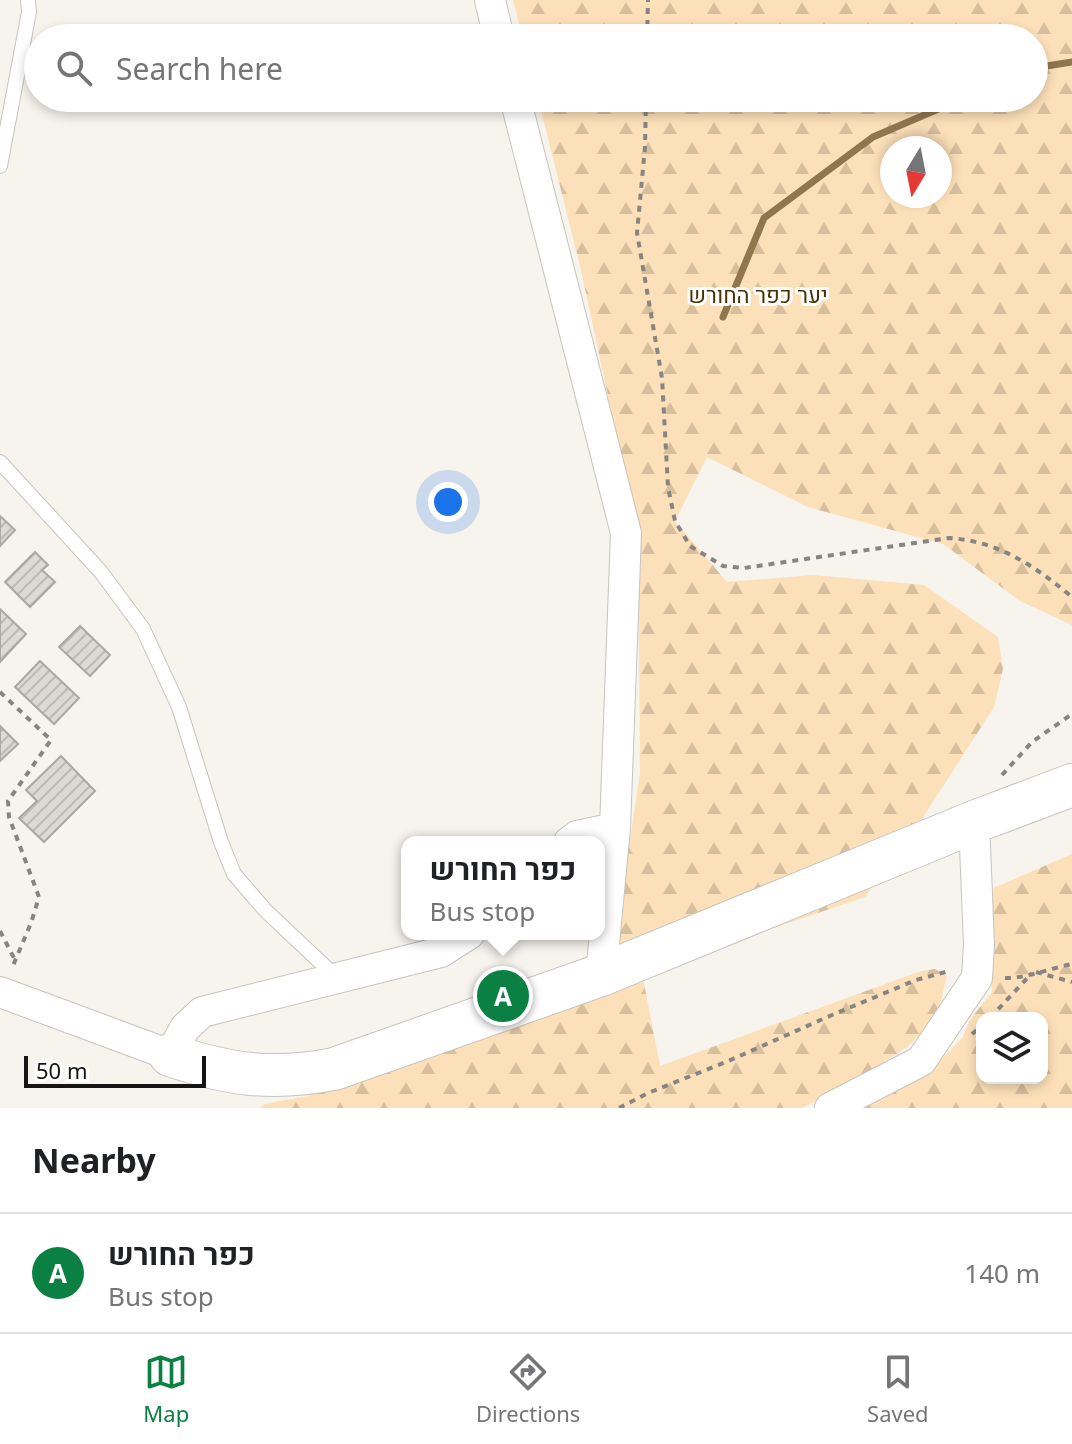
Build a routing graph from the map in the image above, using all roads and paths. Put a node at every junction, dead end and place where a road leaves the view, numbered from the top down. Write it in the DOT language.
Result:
graph roads {
  1 [pos="28,0"];
  2 [pos="490,0"];
  3 [pos="648,0"];
  4 [pos="27,24"];
  5 [pos="496,24"];
  6 [pos="647,24"];
  7 [pos="24,39"];
  8 [pos="519,112"];
  9 [pos="646,112"];
  10 [pos="0,166"];
  11 [pos="0,462"];
  12 [pos="1072,597"];
  13 [pos="0,692"];
  14 [pos="1072,714"];
  15 [pos="1001,777"];
  16 [pos="1072,785"];
  17 [pos="974,822"];
  18 [pos="615,828"];
  19 [pos="577,836"];
  20 [pos="0,931"];
  21 [pos="605,933"];
  22 [pos="460,940"];
  23 [pos="604,940"];
  24 [pos="15,960"];
  25 [pos="1072,964"];
  26 [pos="1034,972"];
  27 [pos="601,975"];
  28 [pos="336,977"];
  29 [pos="977,978"];
  30 [pos="1072,982"];
  31 [pos="1,992"];
  32 [pos="996,1012"];
  33 [pos="170,1055"];
  34 [pos="619,1108"];
  35 [pos="830,1108"];
  1 -- 4 [label="lane"];
  2 -- 5 [label="street"];
  3 -- 6 [label="path"];
  7 -- 10 [label="lane"];
  8 -- 18 [label="street"];
  9 -- 12 [label="path"];
  11 -- 28 [label="lane"];
  13 -- 24 [label="path"];
  14 -- 15 [label="path"];
  16 -- 17 [label="main road"];
  17 -- 27 [label="main road"];
  17 -- 29 [label="street"];
  18 -- 19 [label="street"];
  18 -- 21 [label="street"];
  20 -- 24 [label="path"];
  22 -- 28 [label="street"];
  23 -- 27 [label="street"];
  24 -- 31 [label="path"];
  25 -- 26 [label="path"];
  26 -- 30 [label="path"];
  26 -- 32 [label="path"];
  27 -- 33 [label="main road"];
  28 -- 33 [label="street"];
  29 -- 34 [label="path"];
  29 -- 35 [label="street"];
  31 -- 33 [label="street"];
}
